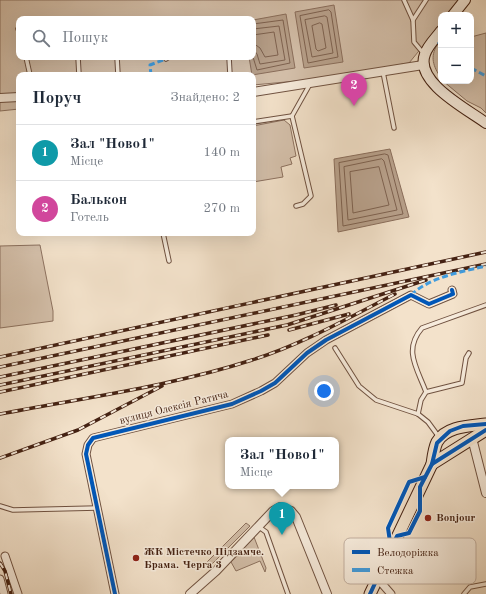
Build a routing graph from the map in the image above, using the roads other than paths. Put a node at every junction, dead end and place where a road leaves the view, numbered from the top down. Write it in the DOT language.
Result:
graph roads {
  1 [pos="404,0"];
  2 [pos="426,0"];
  3 [pos="465,0"];
  4 [pos="456,12"];
  5 [pos="413,20"];
  6 [pos="438,36"];
  7 [pos="27,60"];
  8 [pos="78,60"];
  9 [pos="117,60"];
  10 [pos="229,60"];
  11 [pos="424,60"];
  12 [pos="382,70"];
  13 [pos="29,72"];
  14 [pos="79,72"];
  15 [pos="118,72"];
  16 [pos="230,72"];
  17 [pos="311,83"];
  18 [pos="256,92"];
  19 [pos="16,97"];
  20 [pos="0,98"];
  21 [pos="292,116"];
  22 [pos="256,122"];
  23 [pos="486,123"];
  24 [pos="394,128"];
  25 [pos="296,206"];
  26 [pos="164,236"];
  27 [pos="169,262"];
  28 [pos="452,290"];
  29 [pos="486,305"];
  30 [pos="335,348"];
  31 [pos="469,353"];
  32 [pos="426,392"];
  33 [pos="418,414"];
  34 [pos="486,424"];
  35 [pos="463,426"];
  36 [pos="486,430"];
  37 [pos="472,438"];
  38 [pos="438,441"];
  39 [pos="452,451"];
  40 [pos="432,464"];
  41 [pos="486,493"];
  42 [pos="0,506"];
  43 [pos="98,508"];
  44 [pos="258,526"];
  45 [pos="396,538"];
  46 [pos="5,556"];
  47 [pos="0,579"];
  48 [pos="374,584"];
  49 [pos="382,584"];
  50 [pos="486,584"];
  51 [pos="4,594"];
  52 [pos="18,594"];
  53 [pos="115,594"];
  54 [pos="190,594"];
  55 [pos="288,594"];
  56 [pos="327,594"];
  57 [pos="370,594"];
  58 [pos="391,594"];
  59 [pos="464,594"];
  1 -- 5 [label="lane"];
  2 -- 5 [label="lane"];
  3 -- 4 [label="main road"];
  5 -- 11 [label="lane"];
  6 -- 11 [label="main road"];
  7 -- 13 [label="lane"];
  8 -- 14 [label="lane"];
  9 -- 15 [label="lane"];
  10 -- 16 [label="lane"];
  11 -- 12 [label="street"];
  11 -- 23 [label="main road"];
  12 -- 17 [label="street"];
  12 -- 24 [label="lane"];
  17 -- 18 [label="street"];
  17 -- 21 [label="lane"];
  19 -- 20 [label="street"];
  21 -- 22 [label="lane"];
  21 -- 25 [label="lane"];
  26 -- 27 [label="lane"];
  28 -- 43 [label="street, вулиця Олексія Ратича"];
  29 -- 32 [label="lane"];
  30 -- 33 [label="lane"];
  31 -- 32 [label="lane"];
  32 -- 33 [label="lane"];
  33 -- 38 [label="lane"];
  34 -- 35 [label="main road"];
  35 -- 37 [label="main road"];
  35 -- 38 [label="main road"];
  36 -- 37 [label="main road"];
  37 -- 39 [label="main road"];
  37 -- 41 [label="street"];
  38 -- 39 [label="main road"];
  38 -- 40 [label="main road"];
  39 -- 40 [label="main road"];
  40 -- 45 [label="main road"];
  42 -- 43 [label="lane"];
  43 -- 53 [label="street, вулиця Олексія Ратича"];
  44 -- 54 [label="street"];
  44 -- 55 [label="lane"];
  44 -- 56 [label="street"];
  46 -- 52 [label="street"];
  47 -- 51 [label="street"];
  48 -- 57 [label="main road"];
  49 -- 58 [label="street"];
  50 -- 59 [label="lane"];
}
